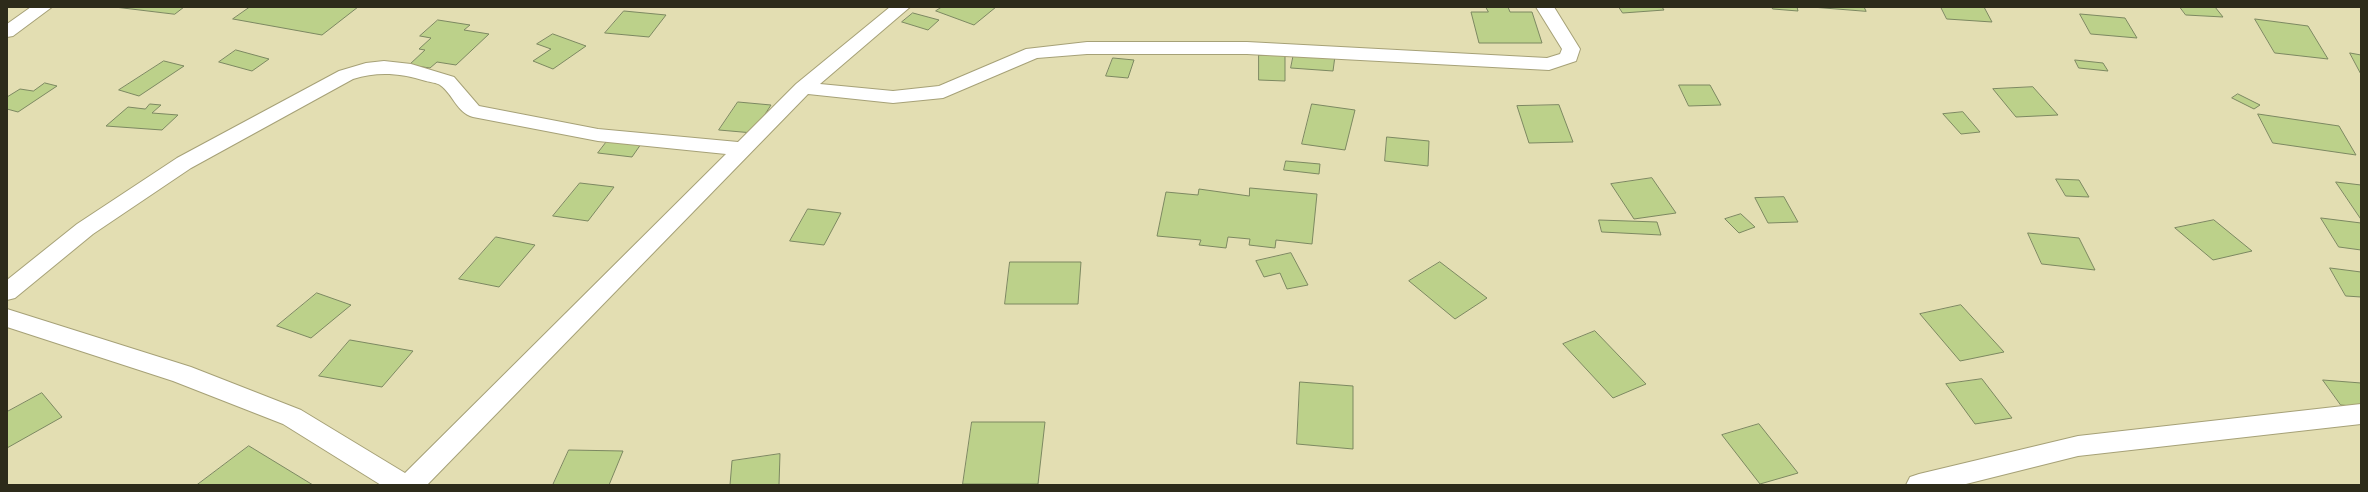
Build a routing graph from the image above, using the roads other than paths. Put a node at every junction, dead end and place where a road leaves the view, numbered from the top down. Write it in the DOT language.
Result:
graph roads {
  1 [pos="43,7"];
  2 [pos="901,7"];
  3 [pos="1545,7"];
  4 [pos="7,32"];
  5 [pos="803,88"];
  6 [pos="741,149"];
  7 [pos="7,292"];
  8 [pos="7,318"];
  9 [pos="2361,414"];
  10 [pos="1931,483"];
  11 [pos="403,485"];
  12 [pos="410,485"];
  1 -- 4 [label="street"];
  2 -- 5 [label="street"];
  3 -- 5 [label="street"];
  5 -- 6 [label="street"];
  6 -- 7 [label="street"];
  6 -- 12 [label="street"];
  8 -- 11 [label="street"];
  9 -- 10 [label="street"];
}
